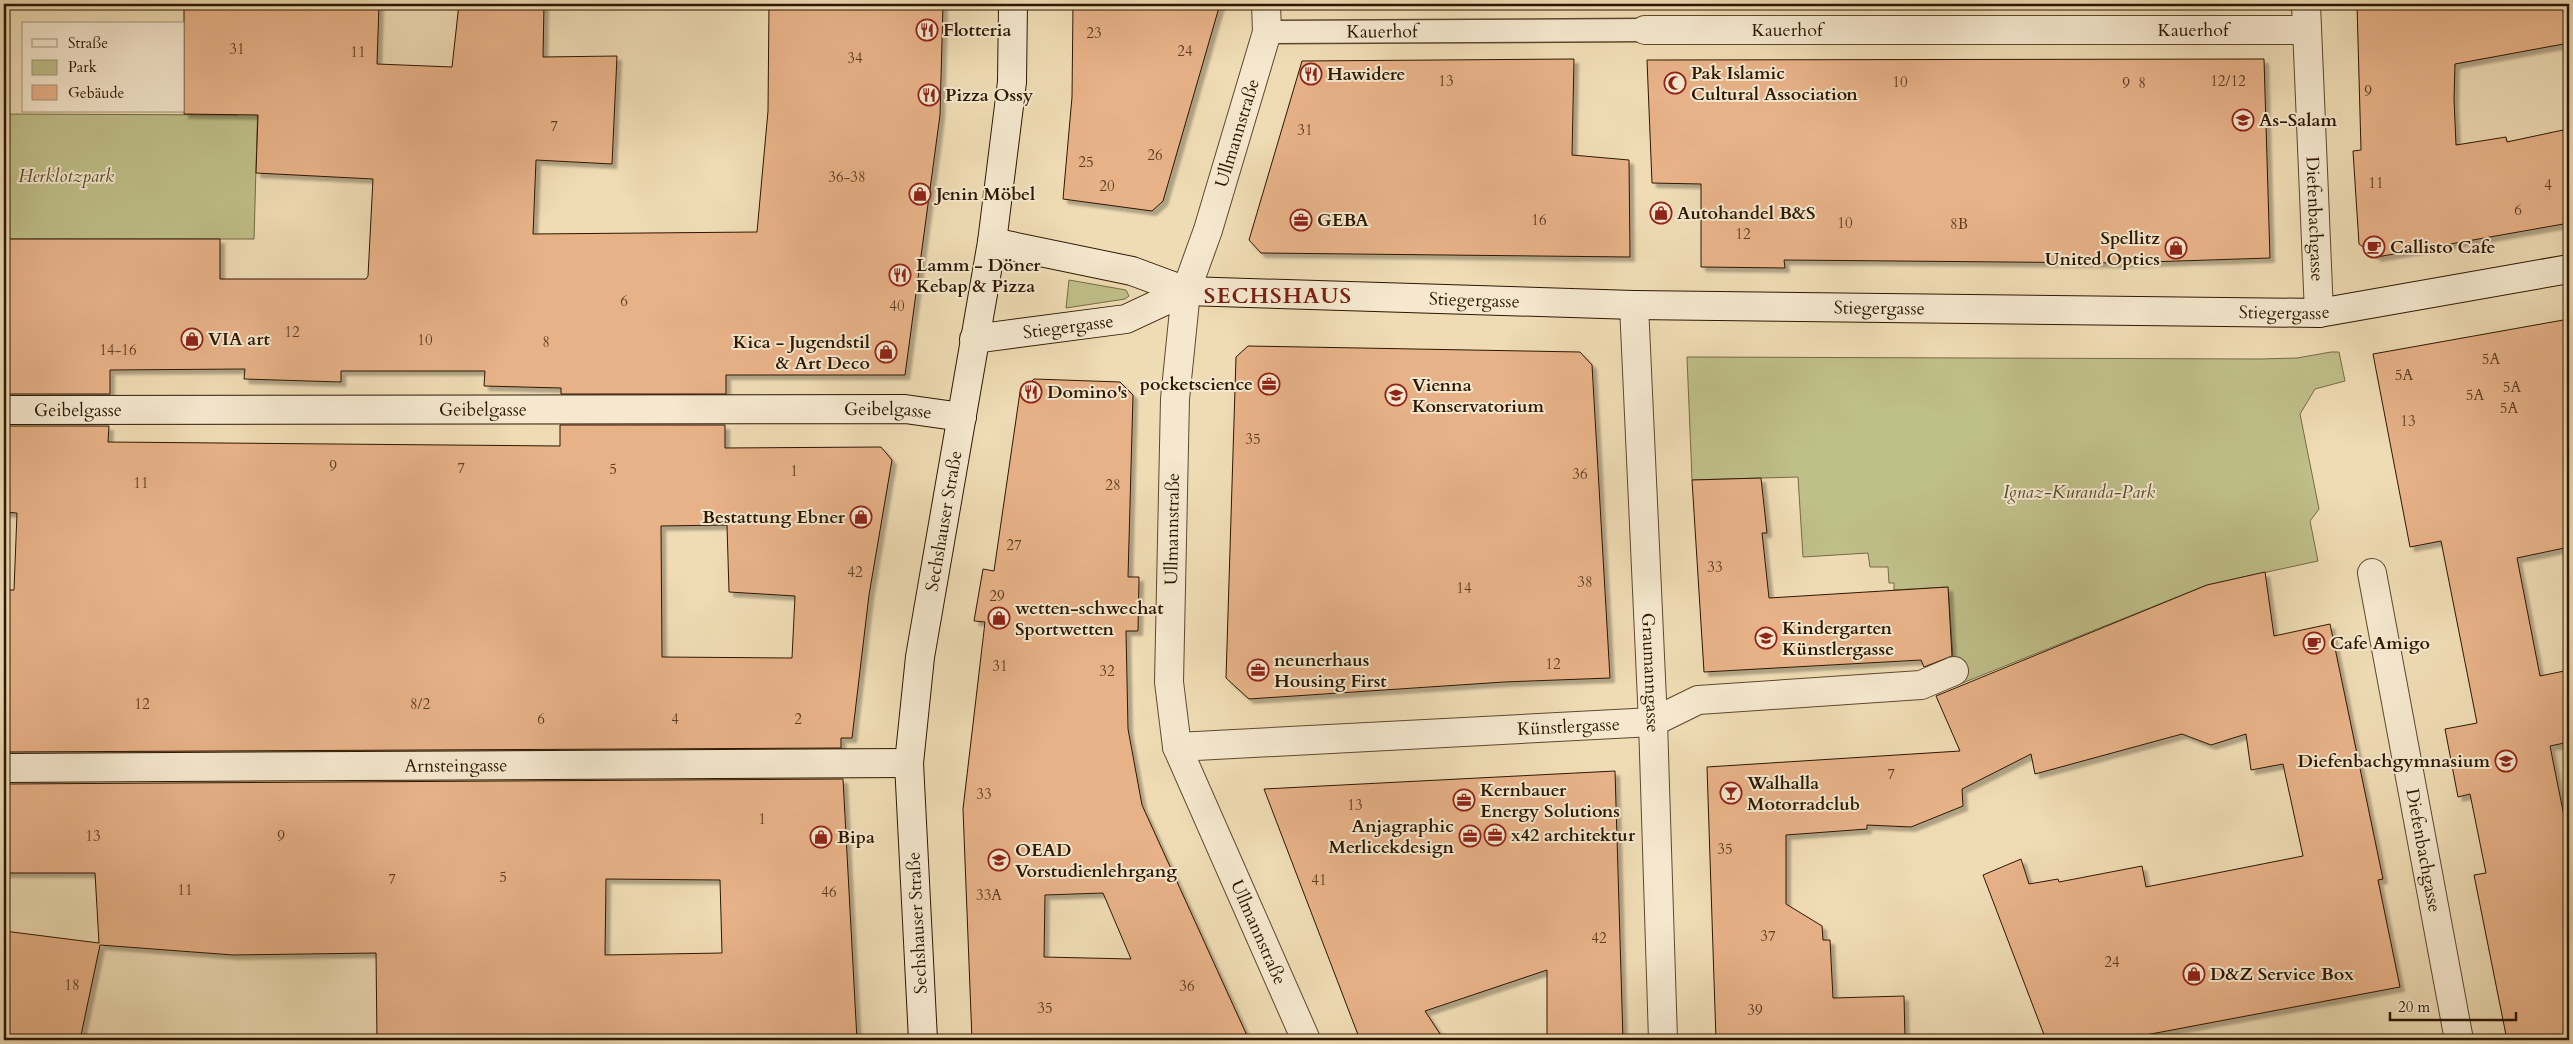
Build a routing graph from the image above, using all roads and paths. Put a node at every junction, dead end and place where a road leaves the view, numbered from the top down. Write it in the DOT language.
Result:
graph roads {
  1 [pos="1013,4"];
  2 [pos="1266,4"];
  3 [pos="2306,4"];
  4 [pos="1645,30"];
  5 [pos="2307,30"];
  6 [pos="1267,32"];
  7 [pos="992,242"];
  8 [pos="2569,269"];
  9 [pos="1186,291"];
  10 [pos="1634,305"];
  11 [pos="2319,313"];
  12 [pos="974,339"];
  13 [pos="4,410"];
  14 [pos="962,417"];
  15 [pos="2372,573"];
  16 [pos="1954,671"];
  17 [pos="1653,722"];
  18 [pos="1177,747"];
  19 [pos="909,762"];
  20 [pos="4,768"];
  21 [pos="923,1040"];
  22 [pos="1306,1040"];
  23 [pos="1663,1040"];
  24 [pos="2459,1040"];
  1 -- 7 [label="street, Sechshauser Straße"];
  2 -- 6 [label="street, Ullmannstraße"];
  3 -- 5 [label="street, Diefenbachgasse"];
  4 -- 5 [label="street, Kauerhof"];
  4 -- 6 [label="lane, Kauerhof"];
  5 -- 11 [label="street, Diefenbachgasse"];
  6 -- 9 [label="street, Ullmannstraße"];
  7 -- 9 [label="street, Stiegergasse"];
  7 -- 12 [label="street, Sechshauser Straße"];
  8 -- 11 [label="street, Stiegergasse"];
  9 -- 10 [label="street, Stiegergasse"];
  9 -- 12 [label="street, Stiegergasse"];
  9 -- 18 [label="street, Ullmannstraße"];
  10 -- 11 [label="street, Stiegergasse"];
  10 -- 17 [label="street, Graumanngasse"];
  12 -- 14 [label="street, Sechshauser Straße"];
  13 -- 14 [label="street, Geibelgasse"];
  14 -- 19 [label="street, Sechshauser Straße"];
  15 -- 24 [label="street, Diefenbachgasse"];
  16 -- 17 [label="street, Künstlergasse"];
  17 -- 18 [label="street, Künstlergasse"];
  17 -- 23 [label="street, Graumanngasse"];
  18 -- 22 [label="street, Ullmannstraße"];
  19 -- 20 [label="street, Arnsteingasse"];
  19 -- 21 [label="street, Sechshauser Straße"];
}
